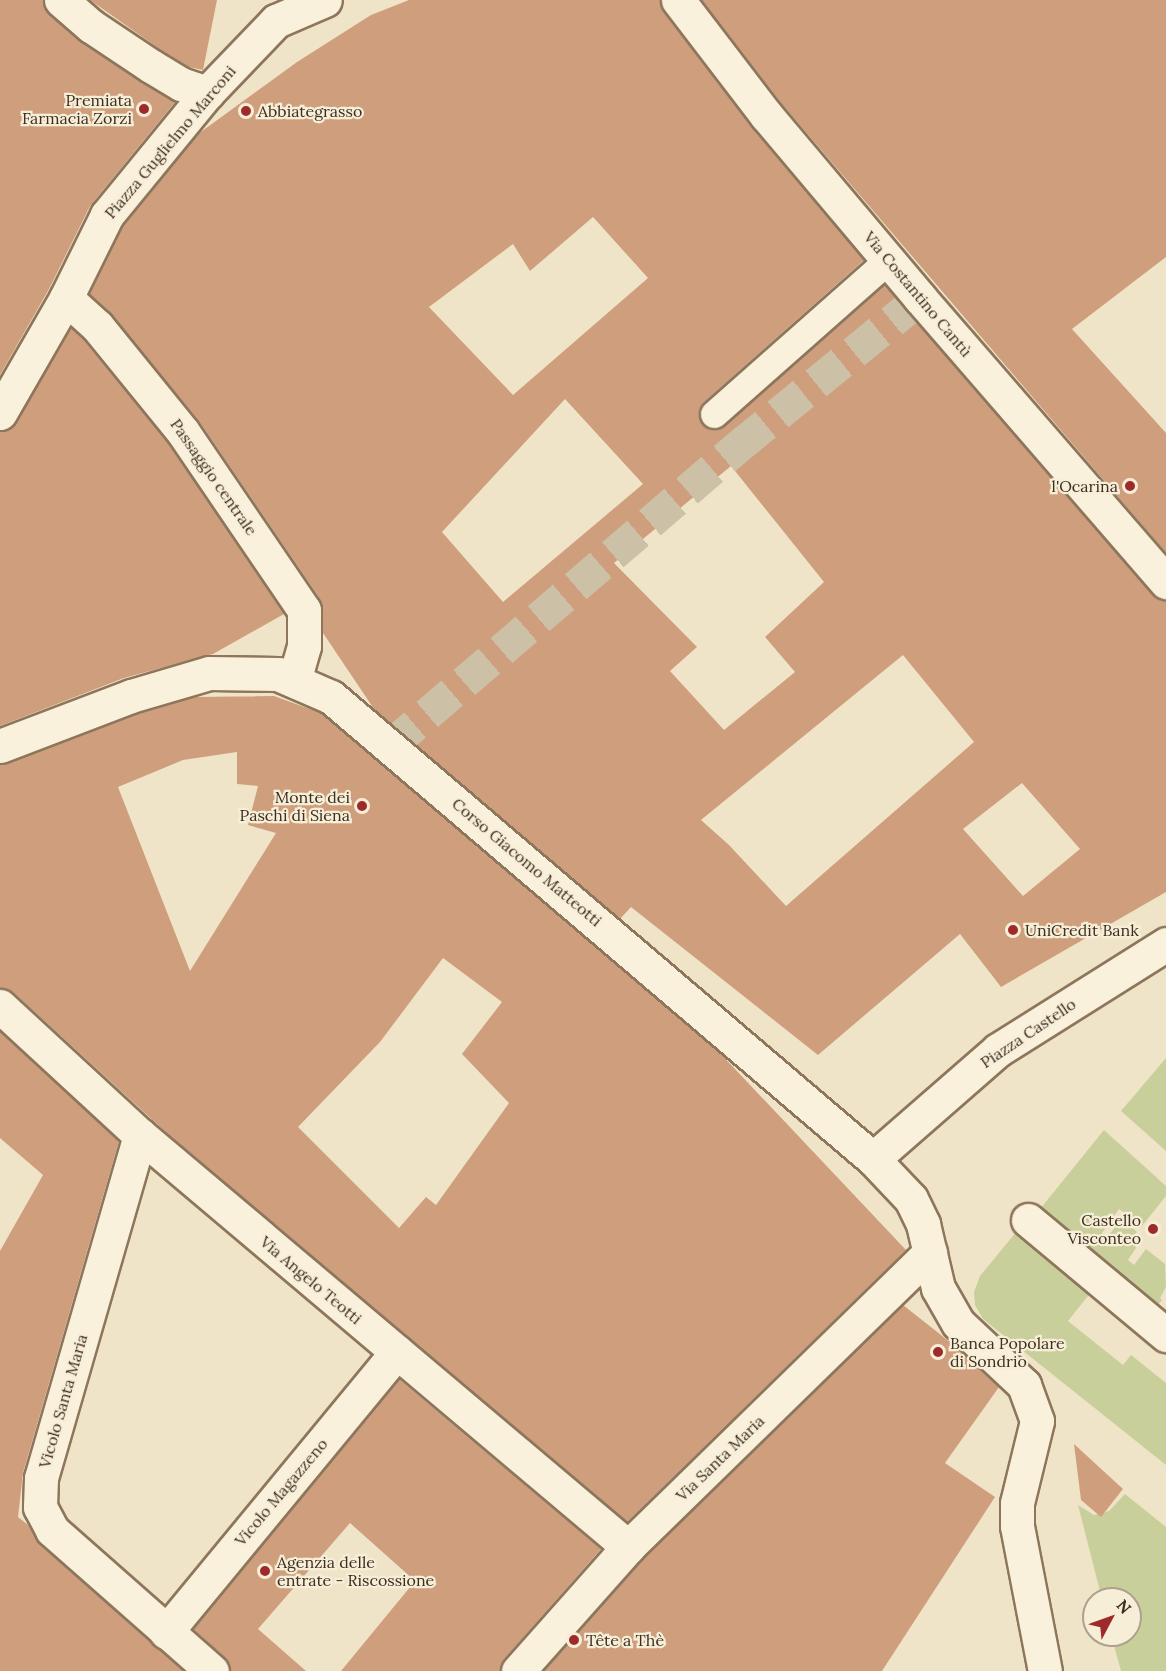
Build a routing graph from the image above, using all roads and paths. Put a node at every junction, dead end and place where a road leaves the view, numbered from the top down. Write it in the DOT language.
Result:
graph roads {
  1 [pos="61,0"];
  2 [pos="325,0"];
  3 [pos="678,0"];
  4 [pos="272,11"];
  5 [pos="207,93"];
  6 [pos="888,260"];
  7 [pos="66,298"];
  8 [pos="0,413"];
  9 [pos="714,414"];
  10 [pos="1166,582"];
  11 [pos="294,681"];
  12 [pos="0,746"];
  13 [pos="1166,944"];
  14 [pos="0,1006"];
  15 [pos="140,1135"];
  16 [pos="873,1159"];
  17 [pos="1028,1220"];
  18 [pos="930,1252"];
  19 [pos="1166,1335"];
  20 [pos="397,1353"];
  21 [pos="628,1547"];
  22 [pos="166,1632"];
  23 [pos="212,1671"];
  24 [pos="518,1671"];
  25 [pos="1045,1671"];
  1 -- 5 [label="street"];
  2 -- 4 [label="street, Piazza Guglielmo Marconi"];
  3 -- 6 [label="street, Via Costantino Cantù"];
  4 -- 5 [label="street, Piazza Guglielmo Marconi"];
  5 -- 7 [label="street, Piazza Guglielmo Marconi"];
  6 -- 9 [label="lane"];
  6 -- 10 [label="street, Via Costantino Cantù"];
  7 -- 8 [label="street, Piazza Guglielmo Marconi"];
  7 -- 11 [label="street, Passaggio centrale"];
  11 -- 12 [label="street, Corso Giacomo Matteotti"];
  11 -- 16 [label="street, Corso Giacomo Matteotti"];
  13 -- 16 [label="street, Piazza Castello"];
  14 -- 15 [label="street, Via Angelo Teotti"];
  15 -- 20 [label="street, Via Angelo Teotti"];
  15 -- 22 [label="street, Vicolo Santa Maria"];
  16 -- 18 [label="street, Corso Giacomo Matteotti"];
  17 -- 19 [label="street"];
  18 -- 21 [label="street, Via Santa Maria"];
  18 -- 25 [label="street, Corso Giacomo Matteotti"];
  20 -- 21 [label="street, Via Angelo Teotti"];
  20 -- 22 [label="street, Vicolo Magazzeno"];
  21 -- 24 [label="street, Via Santa Maria"];
  22 -- 23 [label="street, Vicolo Santa Maria"];
}
